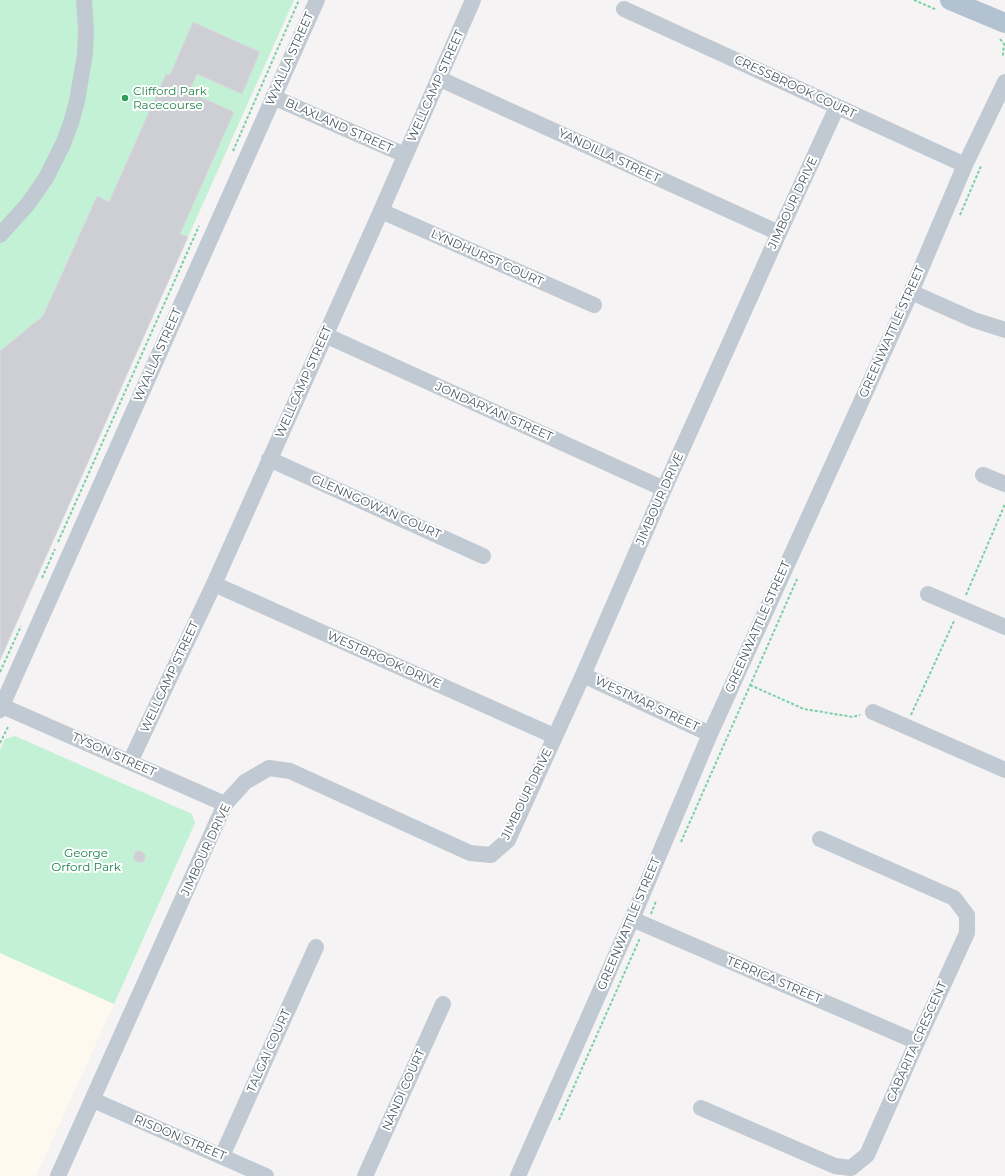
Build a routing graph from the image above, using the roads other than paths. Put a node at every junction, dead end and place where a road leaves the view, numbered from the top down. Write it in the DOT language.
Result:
graph roads {
  1 [pos="84,0"];
  2 [pos="316,0"];
  3 [pos="473,0"];
  4 [pos="950,0"];
  5 [pos="624,9"];
  6 [pos="1005,22"];
  7 [pos="440,79"];
  8 [pos="1005,82"];
  9 [pos="273,97"];
  10 [pos="837,107"];
  11 [pos="405,155"];
  12 [pos="965,165"];
  13 [pos="381,211"];
  14 [pos="779,233"];
  15 [pos="0,235"];
  16 [pos="911,292"];
  17 [pos="594,305"];
  18 [pos="1005,330"];
  19 [pos="325,335"];
  20 [pos="269,459"];
  21 [pos="983,475"];
  22 [pos="1005,484"];
  23 [pos="664,489"];
  24 [pos="483,556"];
  25 [pos="214,584"];
  26 [pos="928,594"];
  27 [pos="1005,627"];
  28 [pos="583,675"];
  29 [pos="1,708"];
  30 [pos="873,712"];
  31 [pos="710,734"];
  32 [pos="554,736"];
  33 [pos="130,762"];
  34 [pos="1005,770"];
  35 [pos="225,804"];
  36 [pos="820,839"];
  37 [pos="632,919"];
  38 [pos="316,947"];
  39 [pos="443,1004"];
  40 [pos="917,1042"];
  41 [pos="93,1100"];
  42 [pos="701,1108"];
  43 [pos="222,1156"];
  44 [pos="58,1176"];
  45 [pos="266,1176"];
  46 [pos="365,1176"];
  47 [pos="518,1176"];
  1 -- 15 [label="street"];
  2 -- 9 [label="street, WYALLA STREET"];
  3 -- 7 [label="street, WELLCAMP STREET"];
  4 -- 6 [label="main road"];
  5 -- 10 [label="street, CRESSBROOK COURT"];
  7 -- 11 [label="street, WELLCAMP STREET"];
  7 -- 14 [label="street, YANDILLA STREET"];
  8 -- 12 [label="street, GREENWATTLE STREET"];
  9 -- 11 [label="street, BLAXLAND STREET"];
  9 -- 29 [label="street, WYALLA STREET"];
  10 -- 12 [label="street, CRESSBROOK COURT"];
  10 -- 14 [label="street, JIMBOUR DRIVE"];
  11 -- 13 [label="street, WELLCAMP STREET"];
  12 -- 16 [label="street, GREENWATTLE STREET"];
  13 -- 17 [label="street, LYNDHURST COURT"];
  13 -- 19 [label="street, WELLCAMP STREET"];
  14 -- 23 [label="street, JIMBOUR DRIVE"];
  16 -- 18 [label="street"];
  16 -- 31 [label="street, GREENWATTLE STREET"];
  19 -- 20 [label="street, WELLCAMP STREET"];
  19 -- 23 [label="street, JONDARYAN STREET"];
  20 -- 24 [label="street, GLENNGOWAN COURT"];
  20 -- 25 [label="street, WELLCAMP STREET"];
  21 -- 22 [label="street"];
  23 -- 28 [label="street, JIMBOUR DRIVE"];
  25 -- 32 [label="street, WESTBROOK DRIVE"];
  25 -- 33 [label="street, WELLCAMP STREET"];
  26 -- 27 [label="street"];
  28 -- 31 [label="street, WESTMAR STREET"];
  28 -- 32 [label="street, JIMBOUR DRIVE"];
  29 -- 33 [label="street, TYSON STREET"];
  30 -- 34 [label="street"];
  31 -- 37 [label="street, GREENWATTLE STREET"];
  32 -- 35 [label="street, JIMBOUR DRIVE"];
  33 -- 35 [label="street, TYSON STREET"];
  35 -- 41 [label="street, JIMBOUR DRIVE"];
  36 -- 40 [label="street, CABARITA CRESCENT"];
  37 -- 40 [label="street, TERRICA STREET"];
  37 -- 47 [label="street, GREENWATTLE STREET"];
  38 -- 43 [label="street, TALGAI COURT"];
  39 -- 46 [label="street, NANDI COURT"];
  40 -- 42 [label="street, CABARITA CRESCENT"];
  41 -- 43 [label="street, RISDON STREET"];
  41 -- 44 [label="street, JIMBOUR DRIVE"];
  43 -- 45 [label="street, RISDON STREET"];
}
